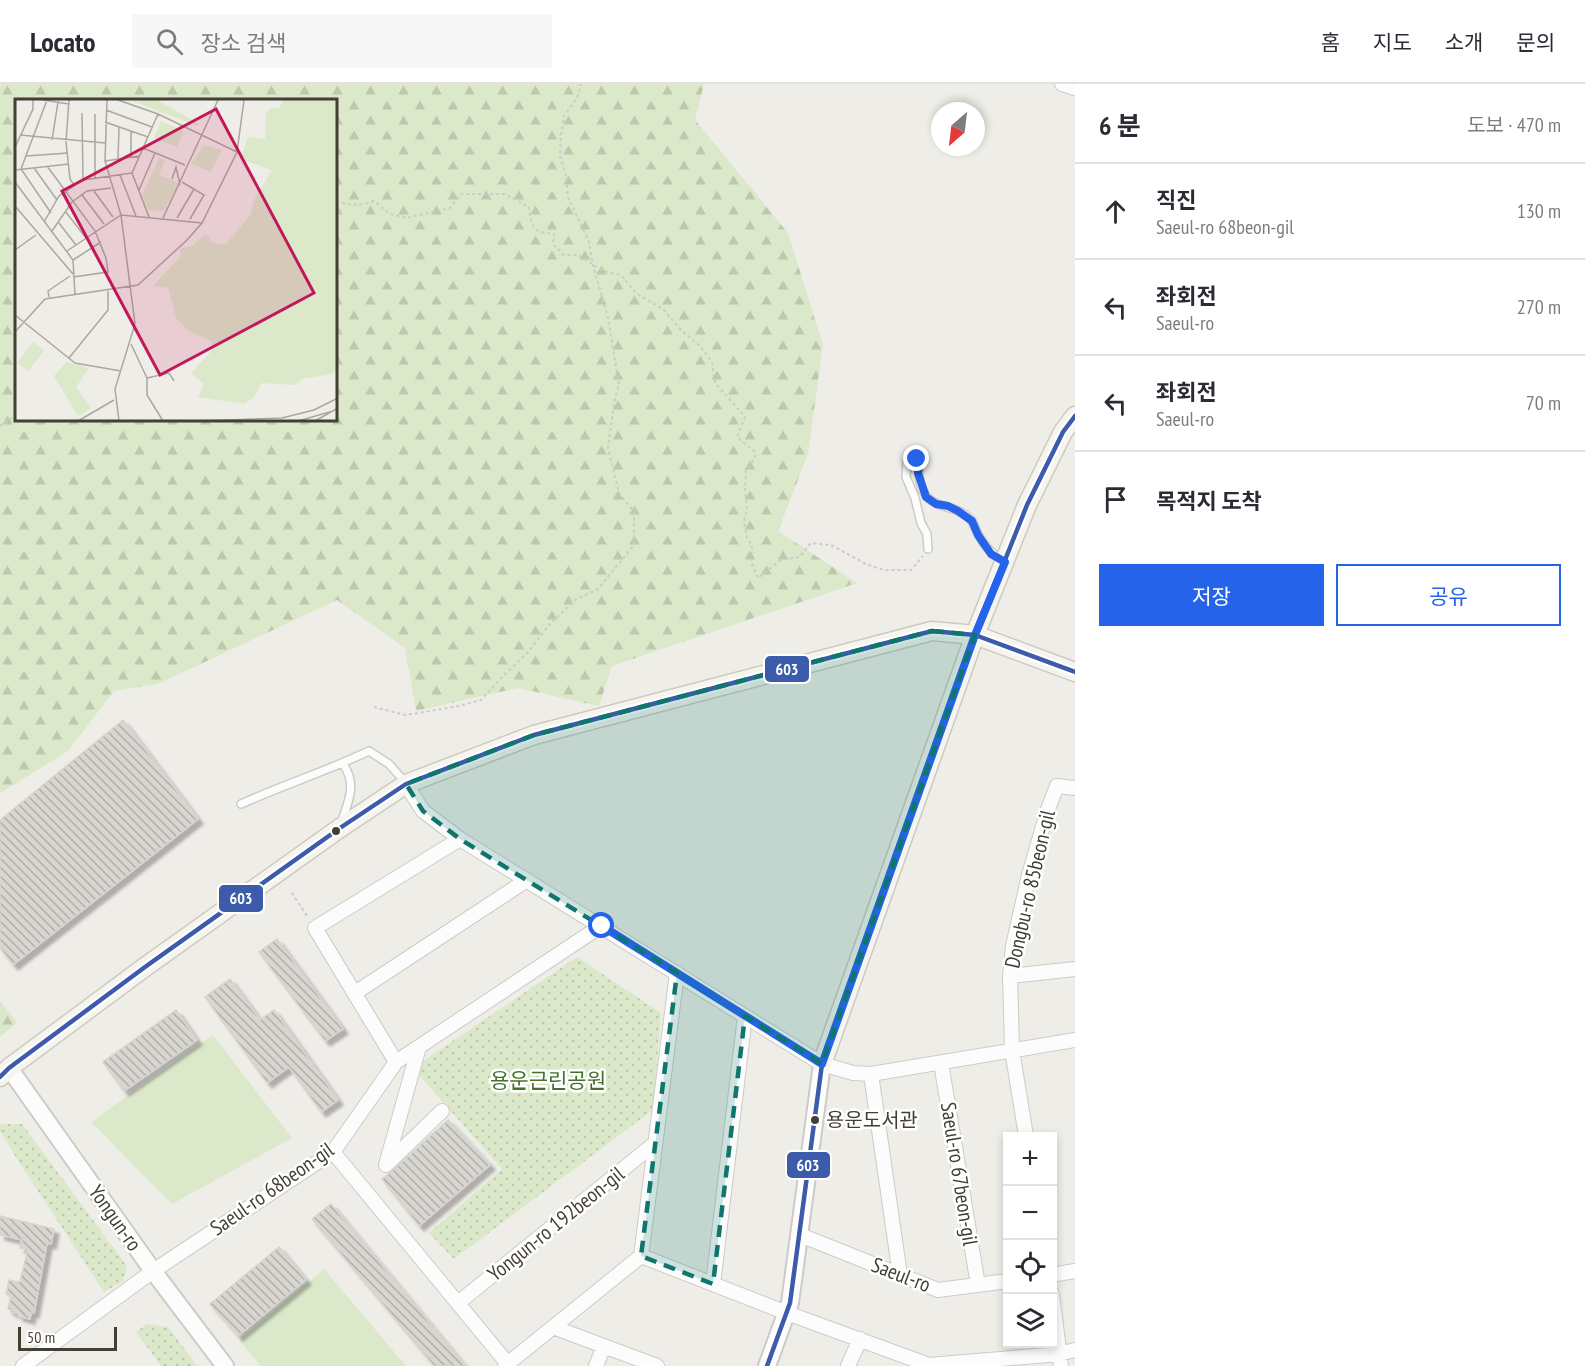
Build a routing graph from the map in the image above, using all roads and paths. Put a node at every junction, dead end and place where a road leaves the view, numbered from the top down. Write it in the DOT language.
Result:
graph roads {
  1 [pos="581,84"];
  2 [pos="1062,84"];
  3 [pos="1075,88"];
  4 [pos="338,202"];
  5 [pos="593,265"];
  6 [pos="15,416"];
  7 [pos="1075,416"];
  8 [pos="0,426"];
  9 [pos="928,549"];
  10 [pos="1005,562"];
  11 [pos="975,635"];
  12 [pos="1075,672"];
  13 [pos="374,707"];
  14 [pos="343,764"];
  15 [pos="406,784"];
  16 [pos="1075,788"];
  17 [pos="241,804"];
  18 [pos="340,828"];
  19 [pos="460,839"];
  20 [pos="527,880"];
  21 [pos="292,893"];
  22 [pos="602,926"];
  23 [pos="315,928"];
  24 [pos="1075,969"];
  25 [pos="677,973"];
  26 [pos="1010,976"];
  27 [pos="355,993"];
  28 [pos="744,1016"];
  29 [pos="1075,1040"];
  30 [pos="419,1047"];
  31 [pos="1012,1050"];
  32 [pos="396,1062"];
  33 [pos="941,1063"];
  34 [pos="822,1064"];
  35 [pos="4,1072"];
  36 [pos="871,1074"];
  37 [pos="442,1111"];
  38 [pos="1025,1132"];
  39 [pos="654,1144"];
  40 [pos="333,1152"];
  41 [pos="800,1235"];
  42 [pos="641,1256"];
  43 [pos="153,1271"];
  44 [pos="1075,1271"];
  45 [pos="1057,1274"];
  46 [pos="900,1275"];
  47 [pos="1003,1282"];
  48 [pos="713,1284"];
  49 [pos="978,1285"];
  50 [pos="458,1303"];
  51 [pos="787,1313"];
  52 [pos="553,1327"];
  53 [pos="1057,1332"];
  54 [pos="860,1340"];
  55 [pos="604,1346"];
  56 [pos="1075,1350"];
  57 [pos="1060,1360"];
  58 [pos="991,1362"];
  59 [pos="30,1364"];
  60 [pos="507,1365"];
  61 [pos="929,1365"];
  62 [pos="225,1366"];
  63 [pos="596,1366"];
  64 [pos="657,1366"];
  65 [pos="767,1366"];
  66 [pos="848,1366"];
  1 -- 5 [label="path"];
  2 -- 3 [label="street"];
  4 -- 5 [label="path"];
  5 -- 9 [label="path"];
  5 -- 13 [label="path"];
  6 -- 8 [label="path"];
  7 -- 10 [label="main road"];
  9 -- 10 [label="lane"];
  10 -- 11 [label="main road"];
  11 -- 12 [label="main road"];
  11 -- 15 [label="main road"];
  11 -- 34 [label="main road"];
  14 -- 15 [label="lane"];
  14 -- 17 [label="lane"];
  14 -- 18 [label="lane"];
  15 -- 18 [label="main road"];
  15 -- 19 [label="street"];
  16 -- 26 [label="street, Dongbu-ro 85beon-gil"];
  18 -- 35 [label="main road"];
  19 -- 20 [label="street"];
  19 -- 23 [label="street"];
  20 -- 22 [label="street"];
  20 -- 27 [label="street"];
  21 -- 23 [label="path"];
  22 -- 25 [label="street"];
  22 -- 30 [label="street, Saeul-ro 68beon-gil"];
  23 -- 27 [label="street"];
  24 -- 26 [label="street"];
  25 -- 28 [label="street"];
  25 -- 39 [label="street, Yongun-ro 192beon-gil"];
  26 -- 31 [label="street, Dongbu-ro 85beon-gil"];
  27 -- 32 [label="street"];
  28 -- 34 [label="street"];
  28 -- 48 [label="street"];
  29 -- 31 [label="street"];
  30 -- 32 [label="street, Saeul-ro 68beon-gil"];
  30 -- 37 [label="street"];
  31 -- 33 [label="street"];
  31 -- 38 [label="street, Dongbu-ro 85beon-gil"];
  32 -- 40 [label="street, Saeul-ro 68beon-gil"];
  33 -- 36 [label="street"];
  33 -- 49 [label="street, Saeul-ro 67beon-gil"];
  34 -- 36 [label="street"];
  34 -- 41 [label="street"];
  35 -- 43 [label="street, Yongun-ro"];
  36 -- 46 [label="street"];
  39 -- 42 [label="street, Yongun-ro 192beon-gil"];
  39 -- 50 [label="street, Yongun-ro 192beon-gil"];
  40 -- 43 [label="street, Saeul-ro 68beon-gil"];
  40 -- 50 [label="street"];
  41 -- 46 [label="street, Saeul-ro"];
  41 -- 51 [label="street"];
  42 -- 48 [label="street"];
  42 -- 52 [label="street"];
  43 -- 59 [label="street, Saeul-ro 68beon-gil"];
  43 -- 62 [label="street, Yongun-ro"];
  44 -- 45 [label="street"];
  46 -- 49 [label="street, Saeul-ro"];
  47 -- 49 [label="street, Saeul-ro"];
  48 -- 51 [label="street"];
  50 -- 60 [label="street"];
  51 -- 54 [label="street"];
  51 -- 65 [label="street"];
  52 -- 55 [label="street"];
  52 -- 60 [label="street"];
  53 -- 57 [label="street"];
  54 -- 61 [label="street"];
  54 -- 66 [label="street"];
  55 -- 63 [label="street"];
  55 -- 64 [label="street"];
  56 -- 57 [label="street"];
  57 -- 58 [label="street"];
  58 -- 61 [label="street"];
}
